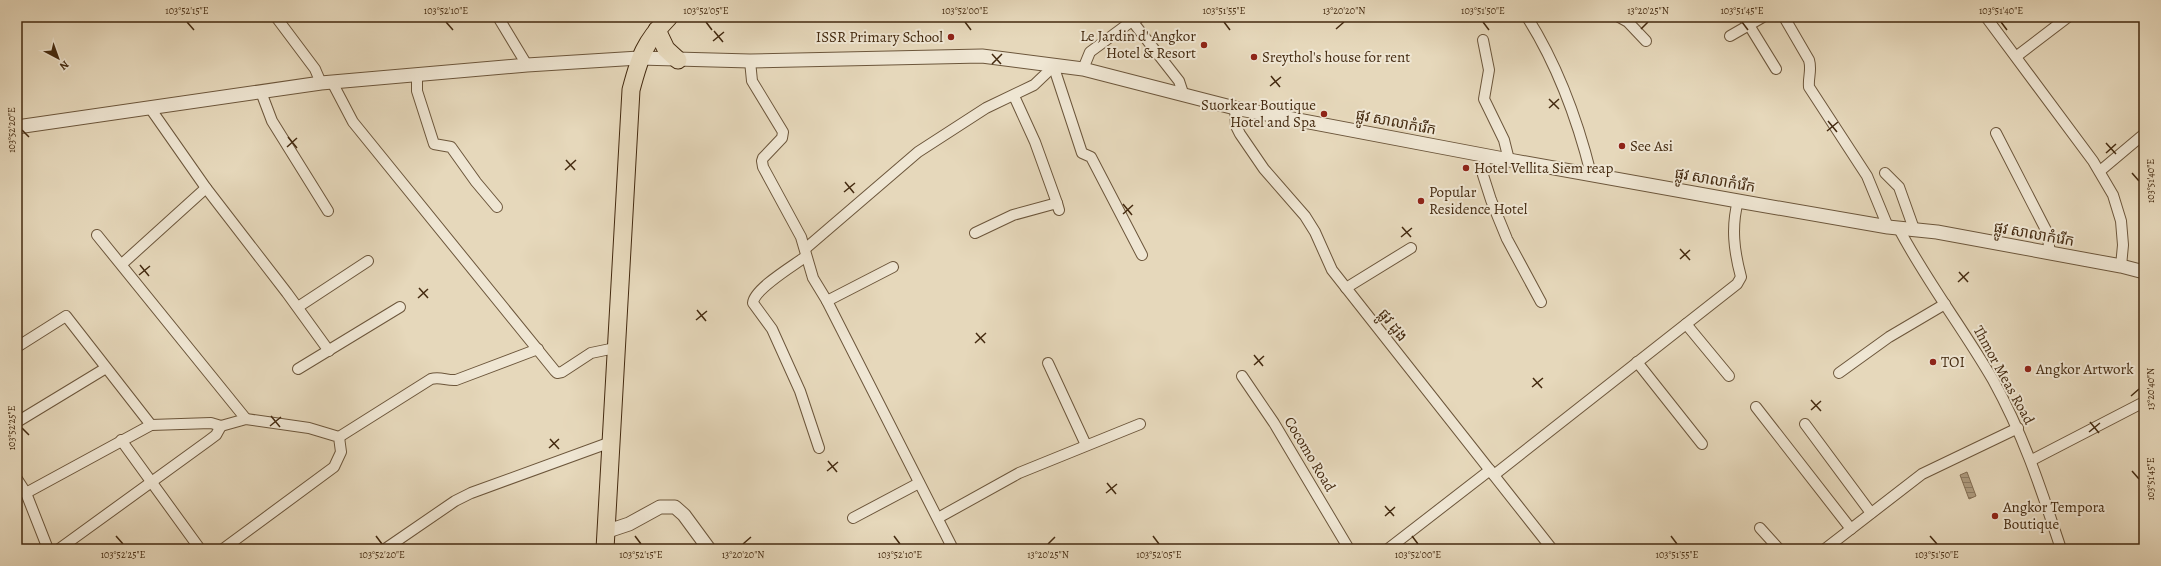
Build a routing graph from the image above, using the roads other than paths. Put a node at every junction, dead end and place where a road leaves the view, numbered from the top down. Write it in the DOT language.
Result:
graph roads {
  1 [pos="276,17"];
  2 [pos="498,17"];
  3 [pos="1527,17"];
  4 [pos="1619,17"];
  5 [pos="1763,17"];
  6 [pos="1784,17"];
  7 [pos="1986,17"];
  8 [pos="2068,17"];
  9 [pos="1134,18"];
  10 [pos="1746,21"];
  11 [pos="661,22"];
  12 [pos="1730,36"];
  13 [pos="1483,40"];
  14 [pos="1646,41"];
  15 [pos="2017,56"];
  16 [pos="639,58"];
  17 [pos="678,60"];
  18 [pos="750,61"];
  19 [pos="527,65"];
  20 [pos="1055,65"];
  21 [pos="1083,69"];
  22 [pos="1776,69"];
  23 [pos="417,75"];
  24 [pos="326,82"];
  25 [pos="1014,96"];
  26 [pos="1184,96"];
  27 [pos="263,99"];
  28 [pos="150,108"];
  29 [pos="1235,111"];
  30 [pos="17,127"];
  31 [pos="1996,133"];
  32 [pos="2144,134"];
  33 [pos="1486,155"];
  34 [pos="1509,160"];
  35 [pos="2100,171"];
  36 [pos="1884,173"];
  37 [pos="1591,174"];
  38 [pos="206,188"];
  39 [pos="1738,201"];
  40 [pos="497,207"];
  41 [pos="328,211"];
  42 [pos="1893,227"];
  43 [pos="1914,229"];
  44 [pos="976,233"];
  45 [pos="97,235"];
  46 [pos="1411,248"];
  47 [pos="805,253"];
  48 [pos="2050,253"];
  49 [pos="1142,254"];
  50 [pos="368,261"];
  51 [pos="122,264"];
  52 [pos="2121,266"];
  53 [pos="893,267"];
  54 [pos="2144,272"];
  55 [pos="1346,288"];
  56 [pos="827,301"];
  57 [pos="1541,302"];
  58 [pos="1945,304"];
  59 [pos="298,307"];
  60 [pos="400,307"];
  61 [pos="1686,324"];
  62 [pos="17,347"];
  63 [pos="615,348"];
  64 [pos="538,349"];
  65 [pos="329,351"];
  66 [pos="1637,362"];
  67 [pos="1048,363"];
  68 [pos="106,368"];
  69 [pos="298,369"];
  70 [pos="1839,373"];
  71 [pos="1242,376"];
  72 [pos="1729,376"];
  73 [pos="2144,402"];
  74 [pos="1756,407"];
  75 [pos="246,419"];
  76 [pos="17,422"];
  77 [pos="1140,424"];
  78 [pos="1805,424"];
  79 [pos="151,425"];
  80 [pos="221,426"];
  81 [pos="2018,428"];
  82 [pos="339,437"];
  83 [pos="121,440"];
  84 [pos="611,442"];
  85 [pos="1702,444"];
  86 [pos="1086,445"];
  87 [pos="819,448"];
  88 [pos="2032,460"];
  89 [pos="1492,473"];
  90 [pos="17,479"];
  91 [pos="152,483"];
  92 [pos="919,483"];
  93 [pos="26,493"];
  94 [pos="1871,513"];
  95 [pos="854,518"];
  96 [pos="938,518"];
  97 [pos="1760,528"];
  98 [pos="1851,529"];
  99 [pos="606,532"];
  100 [pos="48,549"];
  101 [pos="59,549"];
  102 [pos="200,549"];
  103 [pos="223,549"];
  104 [pos="385,549"];
  105 [pos="605,549"];
  106 [pos="709,549"];
  107 [pos="953,549"];
  108 [pos="1349,549"];
  109 [pos="1388,549"];
  110 [pos="1552,549"];
  111 [pos="1779,549"];
  112 [pos="1825,549"];
  113 [pos="2061,549"];
  1 -- 24 [label="street"];
  2 -- 19 [label="street"];
  3 -- 37 [label="street"];
  4 -- 14 [label="street"];
  5 -- 10 [label="street"];
  6 -- 42 [label="street, Thmor Meas Road"];
  7 -- 15 [label="street"];
  8 -- 15 [label="street"];
  9 -- 21 [label="street"];
  9 -- 26 [label="street"];
  10 -- 12 [label="street"];
  10 -- 22 [label="street"];
  11 -- 16 [label="highway"];
  11 -- 17 [label="highway"];
  13 -- 34 [label="street"];
  15 -- 35 [label="street"];
  16 -- 17 [label="street, ផ្លូវ សាលាកំរើក"];
  16 -- 19 [label="street, ផ្លូវ សាលាកំរើក"];
  16 -- 63 [label="highway"];
  17 -- 18 [label="street, ផ្លូវ សាលាកំរើក"];
  18 -- 20 [label="street, ផ្លូវ សាលាកំរើក"];
  18 -- 47 [label="street"];
  19 -- 23 [label="street, ផ្លូវ សាលាកំរើក"];
  20 -- 21 [label="street, ផ្លូវ សាលាកំរើក"];
  20 -- 25 [label="street"];
  20 -- 49 [label="street"];
  21 -- 26 [label="street, ផ្លូវ សាលាកំរើក"];
  23 -- 24 [label="street, ផ្លូវ សាលាកំរើក"];
  23 -- 40 [label="street"];
  24 -- 27 [label="street, ផ្លូវ សាលាកំរើក"];
  24 -- 64 [label="street"];
  25 -- 44 [label="street"];
  25 -- 47 [label="street"];
  26 -- 29 [label="street, ផ្លូវ សាលាកំរើក"];
  27 -- 28 [label="street, ផ្លូវ សាលាកំរើក"];
  27 -- 41 [label="street"];
  28 -- 30 [label="street, ផ្លូវ សាលាកំរើក"];
  28 -- 38 [label="street"];
  29 -- 33 [label="street, ផ្លូវ សាលាកំរើក"];
  29 -- 55 [label="street, ផ្លូវ ដូង"];
  31 -- 48 [label="street"];
  32 -- 35 [label="street"];
  33 -- 34 [label="street, ផ្លូវ សាលាកំរើក"];
  33 -- 57 [label="street"];
  34 -- 37 [label="street, ផ្លូវ សាលាកំរើក"];
  35 -- 52 [label="street"];
  36 -- 43 [label="street"];
  37 -- 39 [label="street, ផ្លូវ សាលាកំរើក"];
  38 -- 51 [label="street"];
  38 -- 59 [label="street"];
  39 -- 42 [label="street, ផ្លូវ សាលាកំរើក"];
  39 -- 61 [label="street"];
  42 -- 43 [label="street, ផ្លូវ សាលាកំរើក"];
  42 -- 58 [label="street, Thmor Meas Road"];
  43 -- 48 [label="street, ផ្លូវ សាលាកំរើក"];
  45 -- 51 [label="street"];
  46 -- 55 [label="street"];
  47 -- 56 [label="street"];
  47 -- 87 [label="street"];
  48 -- 52 [label="street, ផ្លូវ សាលាកំរើក"];
  50 -- 59 [label="street"];
  51 -- 75 [label="street"];
  52 -- 54 [label="street, ផ្លូវ សាលាកំរើក"];
  53 -- 56 [label="street"];
  55 -- 89 [label="street, ផ្លូវ ដូង"];
  56 -- 92 [label="street"];
  58 -- 70 [label="street"];
  58 -- 81 [label="street, Thmor Meas Road"];
  59 -- 65 [label="street"];
  60 -- 65 [label="street"];
  61 -- 66 [label="street"];
  61 -- 72 [label="street"];
  62 -- 68 [label="street"];
  63 -- 64 [label="street"];
  63 -- 84 [label="highway"];
  64 -- 82 [label="street"];
  65 -- 69 [label="street"];
  66 -- 85 [label="street"];
  66 -- 89 [label="street"];
  67 -- 86 [label="street"];
  68 -- 76 [label="street"];
  68 -- 79 [label="street"];
  71 -- 108 [label="street, Cocomo Road"];
  73 -- 88 [label="street"];
  74 -- 98 [label="street"];
  75 -- 80 [label="street"];
  75 -- 82 [label="street"];
  77 -- 86 [label="street"];
  78 -- 94 [label="street"];
  79 -- 80 [label="street"];
  79 -- 83 [label="street"];
  80 -- 91 [label="street"];
  81 -- 88 [label="street, Thmor Meas Road"];
  81 -- 94 [label="street"];
  82 -- 103 [label="street"];
  83 -- 91 [label="street"];
  83 -- 93 [label="street"];
  84 -- 99 [label="highway"];
  84 -- 104 [label="street"];
  86 -- 96 [label="street"];
  88 -- 113 [label="street, Thmor Meas Road"];
  89 -- 109 [label="street"];
  89 -- 110 [label="street, ផ្លូវ ដូង"];
  90 -- 93 [label="street"];
  91 -- 101 [label="street"];
  91 -- 102 [label="street"];
  92 -- 95 [label="street"];
  92 -- 96 [label="street"];
  93 -- 100 [label="street"];
  94 -- 98 [label="street"];
  96 -- 107 [label="street"];
  97 -- 111 [label="street"];
  98 -- 112 [label="street"];
  99 -- 105 [label="highway"];
  99 -- 106 [label="street"];
}
